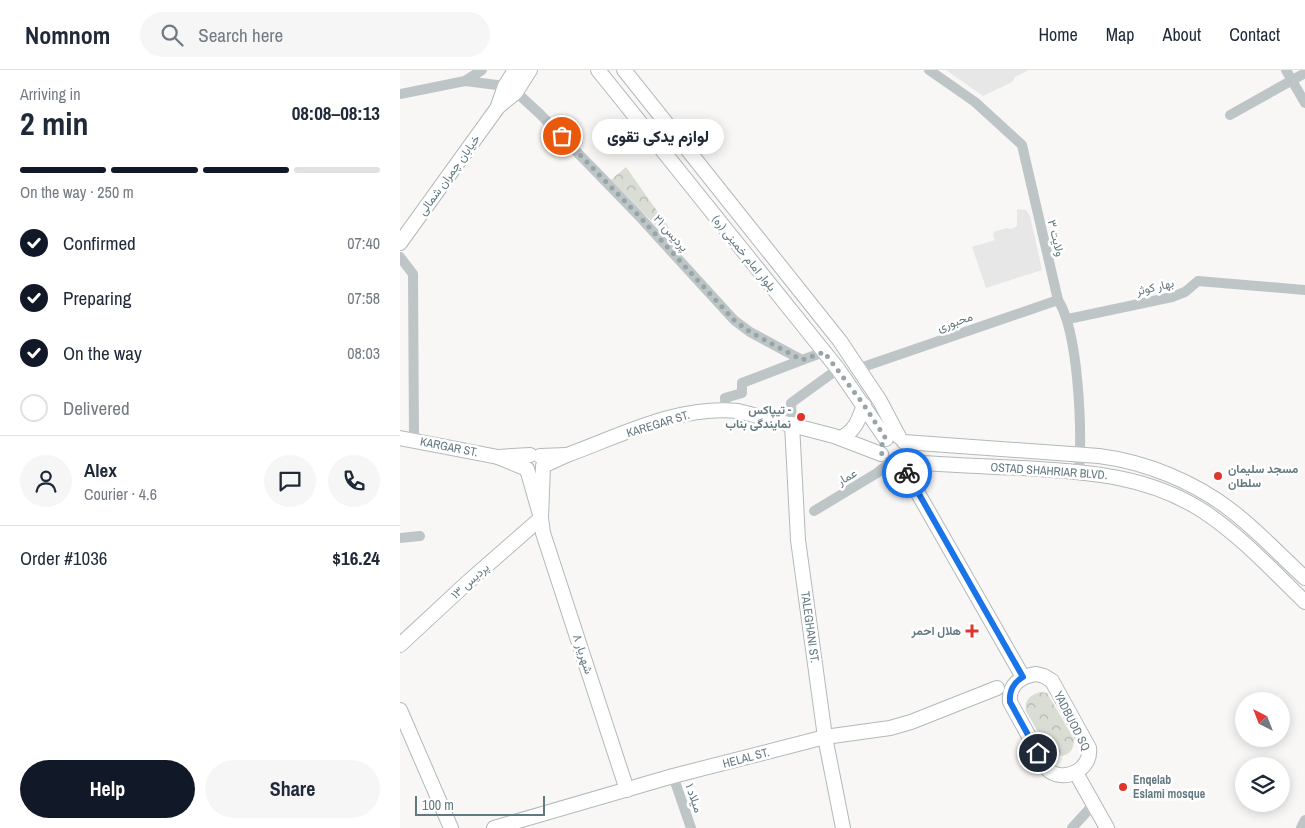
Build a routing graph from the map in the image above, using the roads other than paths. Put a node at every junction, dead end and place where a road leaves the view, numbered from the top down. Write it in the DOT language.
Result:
graph roads {
  1 [pos="482,70"];
  2 [pos="515,70"];
  3 [pos="530,70"];
  4 [pos="598,70"];
  5 [pos="624,70"];
  6 [pos="929,70"];
  7 [pos="1286,70"];
  8 [pos="1305,73"];
  9 [pos="1292,80"];
  10 [pos="465,81"];
  11 [pos="510,89"];
  12 [pos="400,94"];
  13 [pos="1305,103"];
  14 [pos="1230,115"];
  15 [pos="400,243"];
  16 [pos="400,257"];
  17 [pos="1305,290"];
  18 [pos="1058,300"];
  19 [pos="1068,319"];
  20 [pos="824,352"];
  21 [pos="802,360"];
  22 [pos="860,368"];
  23 [pos="838,369"];
  24 [pos="864,405"];
  25 [pos="726,410"];
  26 [pos="792,424"];
  27 [pos="400,438"];
  28 [pos="840,438"];
  29 [pos="414,441"];
  30 [pos="893,449"];
  31 [pos="567,455"];
  32 [pos="1080,455"];
  33 [pos="535,461"];
  34 [pos="924,463"];
  35 [pos="1079,471"];
  36 [pos="912,483"];
  37 [pos="814,511"];
  38 [pos="541,518"];
  39 [pos="420,536"];
  40 [pos="400,538"];
  41 [pos="1305,578"];
  42 [pos="1305,602"];
  43 [pos="400,645"];
  44 [pos="1021,678"];
  45 [pos="997,688"];
  46 [pos="1009,697"];
  47 [pos="400,710"];
  48 [pos="825,737"];
  49 [pos="1076,772"];
  50 [pos="673,776"];
  51 [pos="627,790"];
  52 [pos="1094,804"];
  53 [pos="1305,820"];
  54 [pos="451,828"];
  55 [pos="494,828"];
  56 [pos="691,828"];
  57 [pos="843,828"];
  58 [pos="1072,828"];
  59 [pos="1107,828"];
  60 [pos="1301,828"];
  1 -- 10 [label="street"];
  2 -- 11 [label="main road, خیابان چمران شمالی"];
  3 -- 11 [label="main road, خیابان چمران شمالی"];
  4 -- 20 [label="main road, بلوار امام خمینی (ره)"];
  5 -- 22 [label="main road, بلوار امام خمینی (ره)"];
  6 -- 18 [label="street, ولایت ۳"];
  7 -- 9 [label="street"];
  8 -- 9 [label="street"];
  9 -- 13 [label="street"];
  9 -- 14 [label="street"];
  10 -- 11 [label="street"];
  10 -- 12 [label="street"];
  11 -- 15 [label="main road, خیابان چمران شمالی"];
  11 -- 21 [label="street, پردیس ۲۱"];
  16 -- 29 [label="street"];
  17 -- 19 [label="street, بهار کوثر"];
  18 -- 19 [label="street, ولایت ۳"];
  18 -- 22 [label="street, محبوری"];
  19 -- 32 [label="street, ولایت ۳"];
  20 -- 21 [label="street"];
  20 -- 23 [label="main road, بلوار امام خمینی (ره)"];
  21 -- 25 [label="street"];
  22 -- 30 [label="main road, بلوار امام خمینی (ره)"];
  23 -- 24 [label="main road, بلوار امام خمینی (ره)"];
  23 -- 26 [label="street"];
  24 -- 28 [label="main road"];
  24 -- 30 [label="main road, بلوار امام خمینی (ره)"];
  25 -- 26 [label="main road, KAREGAR ST."];
  25 -- 31 [label="main road, KAREGAR ST."];
  26 -- 28 [label="main road, KAREGAR ST."];
  26 -- 48 [label="main road, TALEGHANI ST."];
  27 -- 29 [label="main road, KARGAR ST."];
  28 -- 30 [label="main road, KAREGAR ST."];
  29 -- 33 [label="main road, KARGAR ST."];
  30 -- 32 [label="main road, OSTAD SHAHRIAR BLVD."];
  30 -- 34 [label="main road, OSTAD SHAHRIAR BLVD."];
  30 -- 36 [label="main road"];
  30 -- 37 [label="street, عمار"];
  31 -- 33 [label="main road, KARGAR ST."];
  32 -- 35 [label="street, ولایت ۳"];
  32 -- 41 [label="main road, OSTAD SHAHRIAR BLVD."];
  33 -- 38 [label="main road, شهریار ۸"];
  34 -- 35 [label="main road, OSTAD SHAHRIAR BLVD."];
  34 -- 36 [label="street"];
  35 -- 42 [label="main road, OSTAD SHAHRIAR BLVD."];
  36 -- 44 [label="main road"];
  38 -- 43 [label="main road, پردیس ۱۳"];
  38 -- 51 [label="main road, شهریار ۸"];
  39 -- 40 [label="street"];
  44 -- 45 [label="street"];
  44 -- 46 [label="main road"];
  44 -- 49 [label="main road, YADBUOD SQ"];
  45 -- 46 [label="street"];
  45 -- 48 [label="main road, HELAL ST."];
  46 -- 49 [label="main road"];
  47 -- 54 [label="main road"];
  48 -- 50 [label="main road, HELAL ST."];
  48 -- 57 [label="main road, TALEGHANI ST."];
  49 -- 52 [label="main road"];
  50 -- 51 [label="main road, HELAL ST."];
  50 -- 56 [label="street, میلاد ۱"];
  51 -- 55 [label="main road, HELAL ST."];
  52 -- 58 [label="street"];
  52 -- 59 [label="main road"];
  53 -- 60 [label="street"];
}
